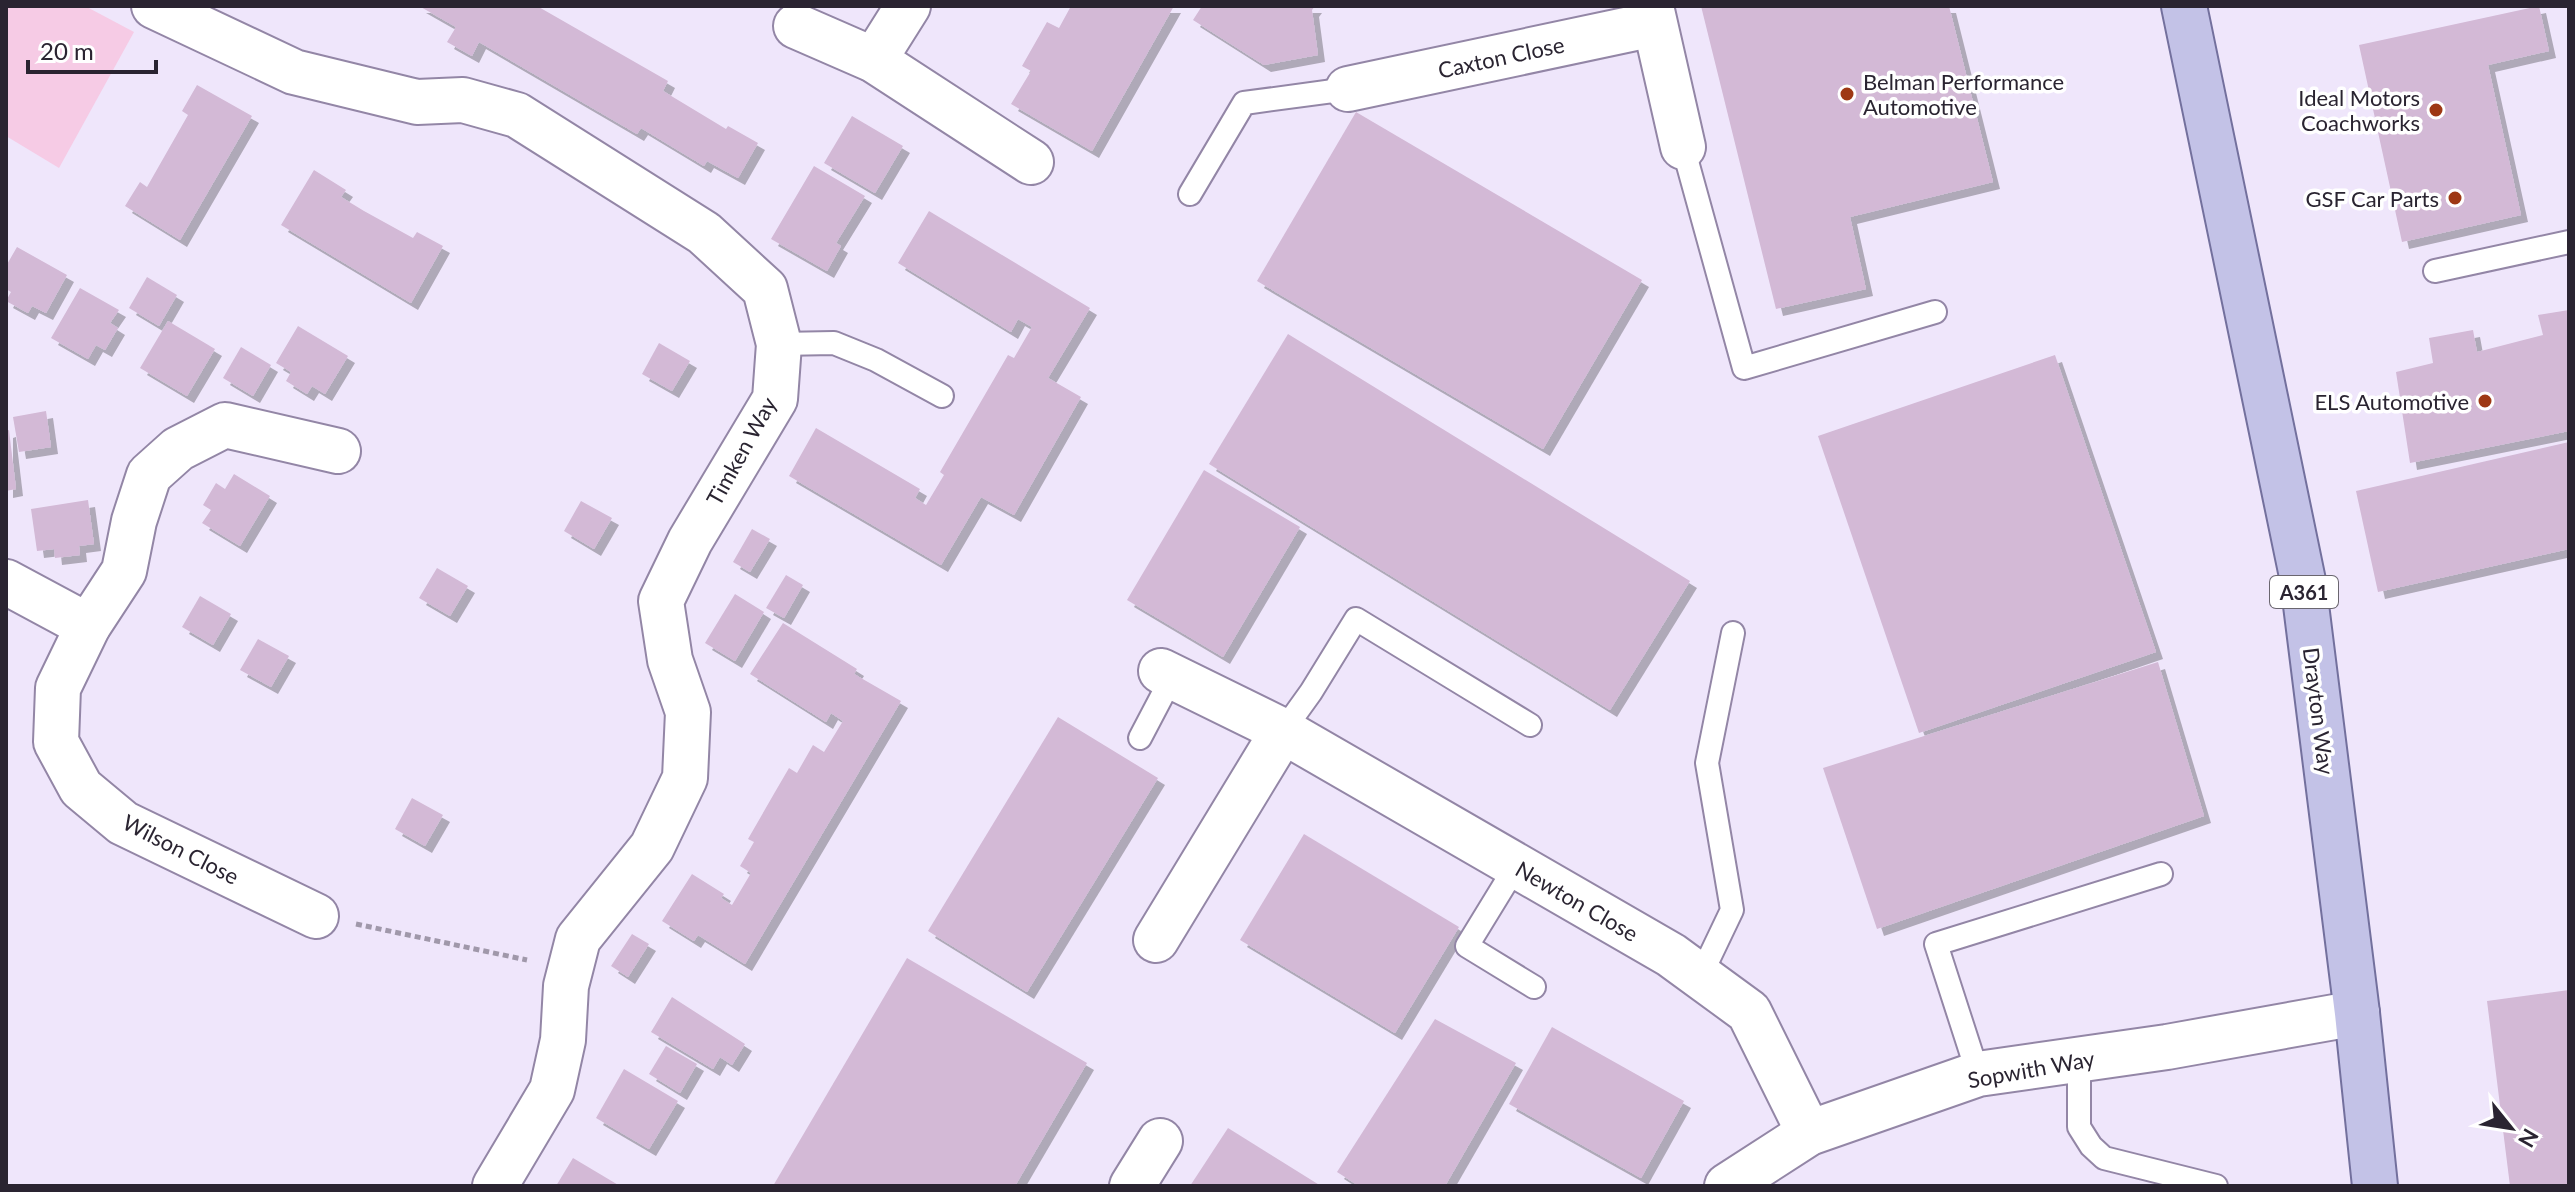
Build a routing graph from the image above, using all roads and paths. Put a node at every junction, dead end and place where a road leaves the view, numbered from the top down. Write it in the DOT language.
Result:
graph roads {
  1 [pos="154,6"];
  2 [pos="908,6"];
  3 [pos="2185,6"];
  4 [pos="1652,15"];
  5 [pos="796,26"];
  6 [pos="874,60"];
  7 [pos="1348,89"];
  8 [pos="1683,147"];
  9 [pos="1031,162"];
  10 [pos="1190,194"];
  11 [pos="2569,242"];
  12 [pos="2435,271"];
  13 [pos="1935,312"];
  14 [pos="779,344"];
  15 [pos="942,396"];
  16 [pos="338,451"];
  17 [pos="6,582"];
  18 [pos="88,626"];
  19 [pos="1733,633"];
  20 [pos="1166,674"];
  21 [pos="1530,725"];
  22 [pos="1283,731"];
  23 [pos="1140,738"];
  24 [pos="1516,866"];
  25 [pos="2161,874"];
  26 [pos="316,916"];
  27 [pos="1156,940"];
  28 [pos="570,969"];
  29 [pos="1700,977"];
  30 [pos="1534,987"];
  31 [pos="2357,1013"];
  32 [pos="2079,1060"];
  33 [pos="1978,1074"];
  34 [pos="1809,1133"];
  35 [pos="1160,1141"];
  36 [pos="495,1186"];
  37 [pos="1132,1186"];
  38 [pos="1727,1186"];
  39 [pos="2216,1186"];
  40 [pos="2375,1186"];
  1 -- 14 [label="street, Timken Way"];
  2 -- 6 [label="street"];
  3 -- 31 [label="main road, Drayton Way / A361"];
  4 -- 7 [label="street, Caxton Close"];
  4 -- 8 [label="street"];
  5 -- 6 [label="street"];
  6 -- 9 [label="street"];
  7 -- 10 [label="lane"];
  8 -- 13 [label="lane"];
  11 -- 12 [label="lane"];
  14 -- 15 [label="lane"];
  14 -- 28 [label="street, Timken Way"];
  16 -- 18 [label="street, Wilson Close"];
  17 -- 18 [label="street"];
  18 -- 26 [label="street, Wilson Close"];
  19 -- 29 [label="lane"];
  20 -- 22 [label="street, Newton Close"];
  20 -- 23 [label="lane"];
  21 -- 22 [label="lane"];
  22 -- 24 [label="street, Newton Close"];
  22 -- 27 [label="street"];
  24 -- 29 [label="street, Newton Close"];
  24 -- 30 [label="lane"];
  25 -- 33 [label="lane"];
  26 -- 28 [label="path"];
  28 -- 36 [label="street, Timken Way"];
  29 -- 34 [label="street, Newton Close"];
  31 -- 32 [label="street, Sopwith Way"];
  31 -- 40 [label="main road, Drayton Way / A361"];
  32 -- 33 [label="street, Sopwith Way"];
  32 -- 39 [label="lane"];
  33 -- 34 [label="street, Sopwith Way"];
  34 -- 38 [label="street, Sopwith Way"];
  35 -- 37 [label="street"];
}
